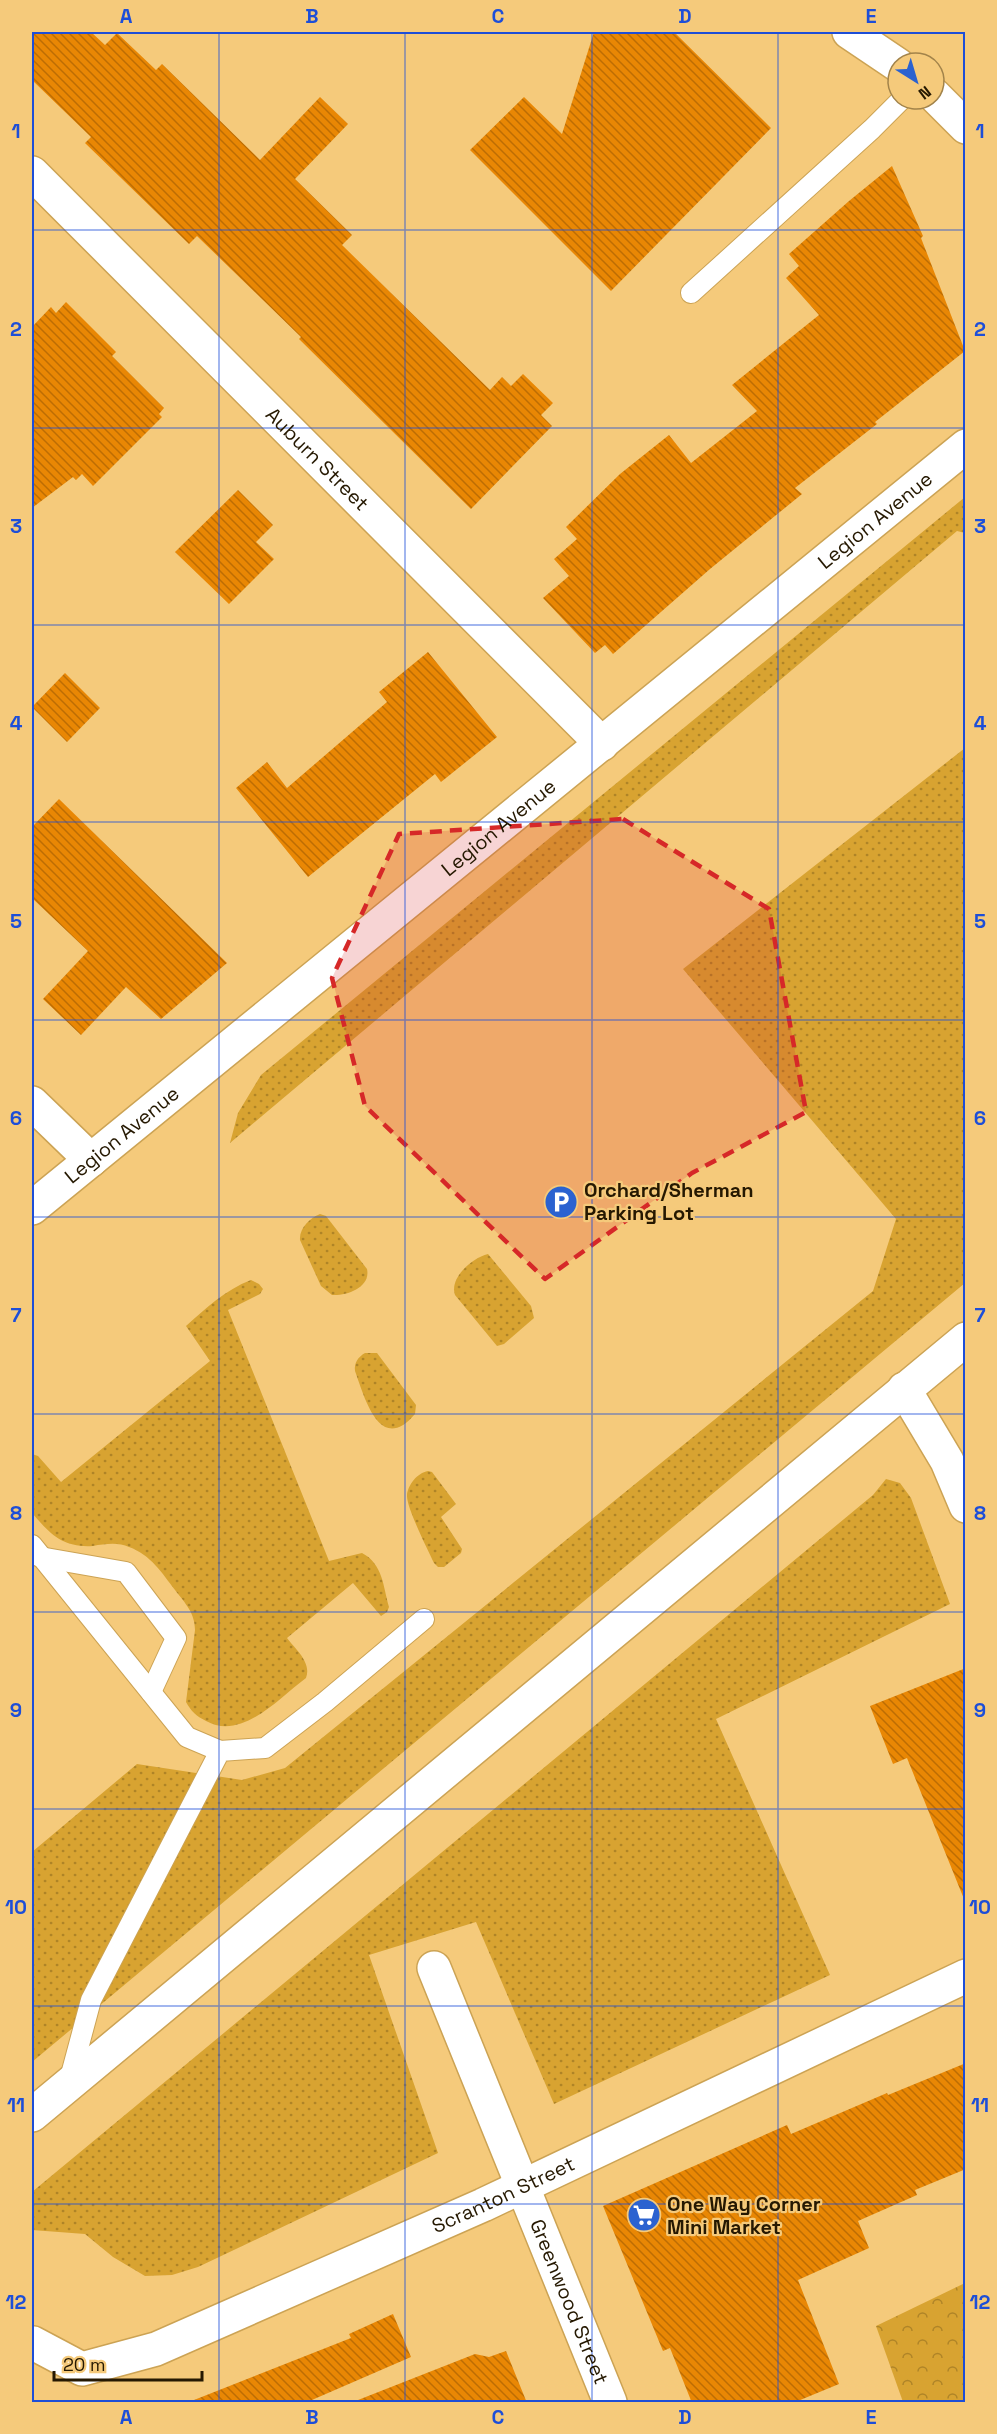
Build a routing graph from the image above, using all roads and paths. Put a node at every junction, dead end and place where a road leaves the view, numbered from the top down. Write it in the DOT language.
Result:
graph roads {
  1 [pos="849,32"];
  2 [pos="886,57"];
  3 [pos="946,107"];
  4 [pos="890,111"];
  5 [pos="966,128"];
  6 [pos="32,173"];
  7 [pos="691,293"];
  8 [pos="966,446"];
  9 [pos="602,744"];
  10 [pos="32,1103"];
  11 [pos="91,1160"];
  12 [pos="32,1208"];
  13 [pos="966,1339"];
  14 [pos="904,1389"];
  15 [pos="966,1506"];
  16 [pos="36,1551"];
  17 [pos="424,1619"];
  18 [pos="151,1692"];
  19 [pos="220,1751"];
  20 [pos="434,1968"];
  21 [pos="966,1976"];
  22 [pos="69,2084"];
  23 [pos="32,2115"];
  24 [pos="523,2187"];
  25 [pos="33,2343"];
  26 [pos="610,2403"];
  1 -- 2 [label="main road"];
  3 -- 5 [label="main road"];
  4 -- 7 [label="lane"];
  6 -- 9 [label="main road, Auburn Street"];
  8 -- 9 [label="main road, Legion Avenue"];
  9 -- 11 [label="main road, Legion Avenue"];
  10 -- 11 [label="main road"];
  11 -- 12 [label="main road, Legion Avenue"];
  13 -- 14 [label="main road"];
  14 -- 15 [label="main road"];
  14 -- 22 [label="main road"];
  16 -- 18 [label="lane"];
  16 -- 18 [label="lane"];
  17 -- 19 [label="lane"];
  18 -- 19 [label="lane"];
  19 -- 22 [label="lane"];
  20 -- 24 [label="main road, Greenwood Street"];
  21 -- 24 [label="main road, Scranton Street"];
  22 -- 23 [label="main road"];
  24 -- 25 [label="main road, Scranton Street"];
  24 -- 26 [label="main road, Greenwood Street"];
}
